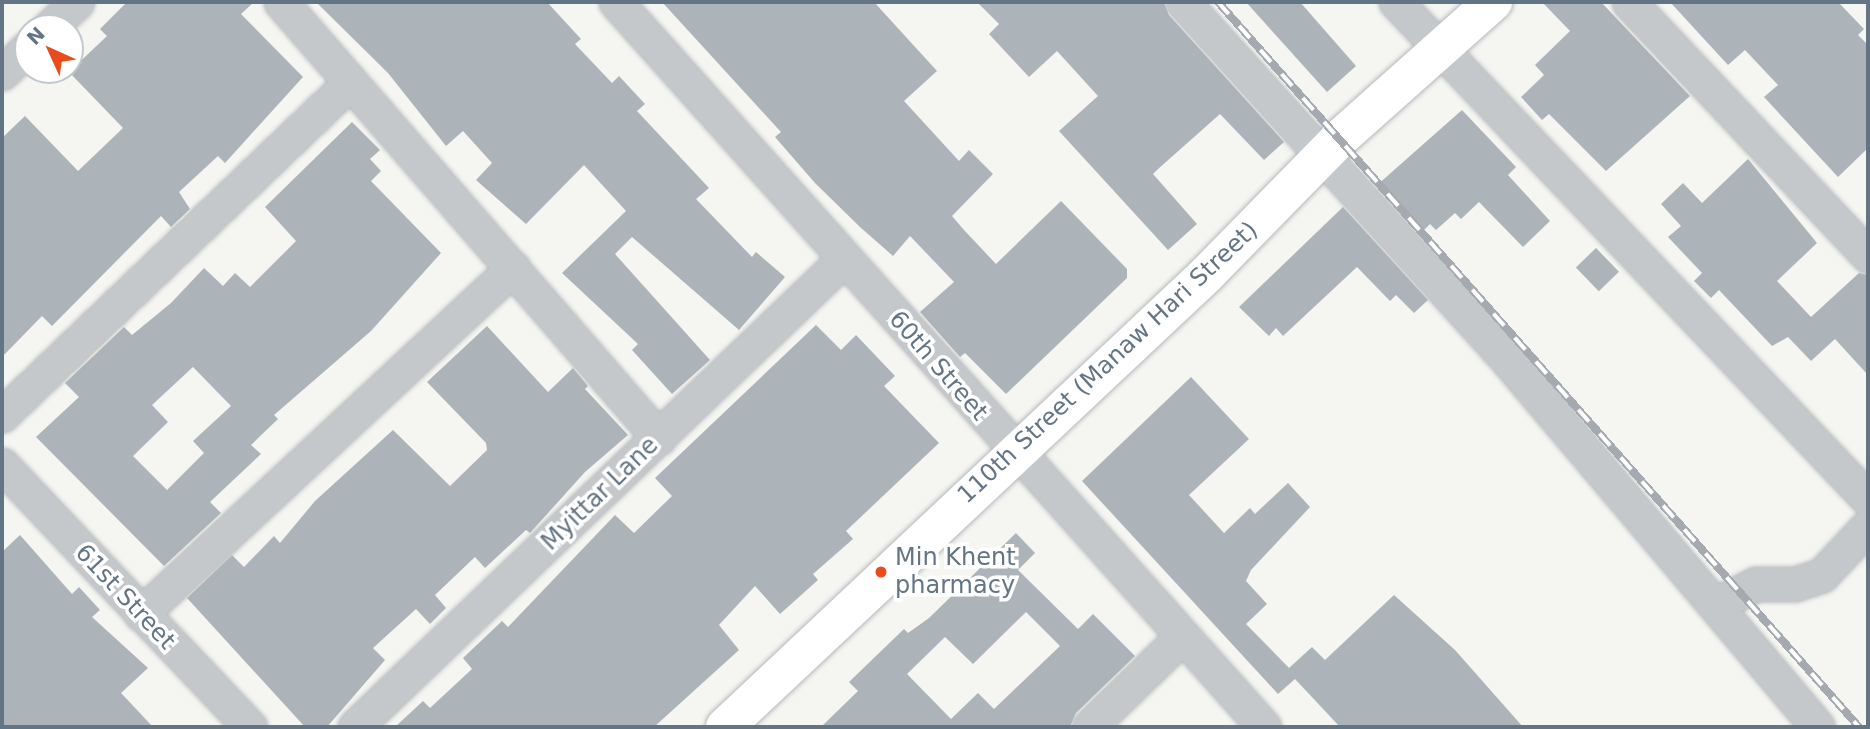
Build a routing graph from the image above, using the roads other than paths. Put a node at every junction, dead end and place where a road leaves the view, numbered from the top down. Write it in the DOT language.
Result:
graph roads {
  1 [pos="77,2"];
  2 [pos="281,2"];
  3 [pos="615,2"];
  4 [pos="1183,2"];
  5 [pos="1396,2"];
  6 [pos="1493,2"];
  7 [pos="1629,2"];
  8 [pos="64,14"];
  9 [pos="1441,51"];
  10 [pos="350,83"];
  11 [pos="1323,157"];
  12 [pos="1868,256"];
  13 [pos="844,259"];
  14 [pos="513,268"];
  15 [pos="2,415"];
  16 [pos="659,438"];
  17 [pos="1014,452"];
  18 [pos="2,466"];
  19 [pos="1868,499"];
  20 [pos="1868,526"];
  21 [pos="1715,605"];
  22 [pos="141,614"];
  23 [pos="1181,638"];
  24 [pos="250,727"];
  25 [pos="355,727"];
  26 [pos="725,727"];
  27 [pos="1089,727"];
  28 [pos="1264,727"];
  29 [pos="1818,727"];
  1 -- 8 [label="street"];
  2 -- 10 [label="street"];
  3 -- 13 [label="street, 60th Street"];
  4 -- 11 [label="street"];
  5 -- 9 [label="street"];
  6 -- 9 [label="main road, 110th Street (Manaw Hari Street)"];
  7 -- 12 [label="street"];
  9 -- 11 [label="main road, 110th Street (Manaw Hari Street)"];
  9 -- 19 [label="street"];
  10 -- 14 [label="street"];
  10 -- 15 [label="street"];
  11 -- 17 [label="main road, 110th Street (Manaw Hari Street)"];
  11 -- 21 [label="street"];
  13 -- 16 [label="street, Myittar Lane"];
  13 -- 17 [label="street, 60th Street"];
  14 -- 16 [label="street"];
  14 -- 22 [label="street"];
  16 -- 25 [label="street, Myittar Lane"];
  17 -- 23 [label="street, 60th Street"];
  17 -- 26 [label="main road, 110th Street (Manaw Hari Street)"];
  18 -- 22 [label="street, 61st Street"];
  20 -- 21 [label="street"];
  21 -- 29 [label="street"];
  22 -- 24 [label="street, 61st Street"];
  23 -- 27 [label="street"];
  23 -- 28 [label="street, 60th Street"];
}
